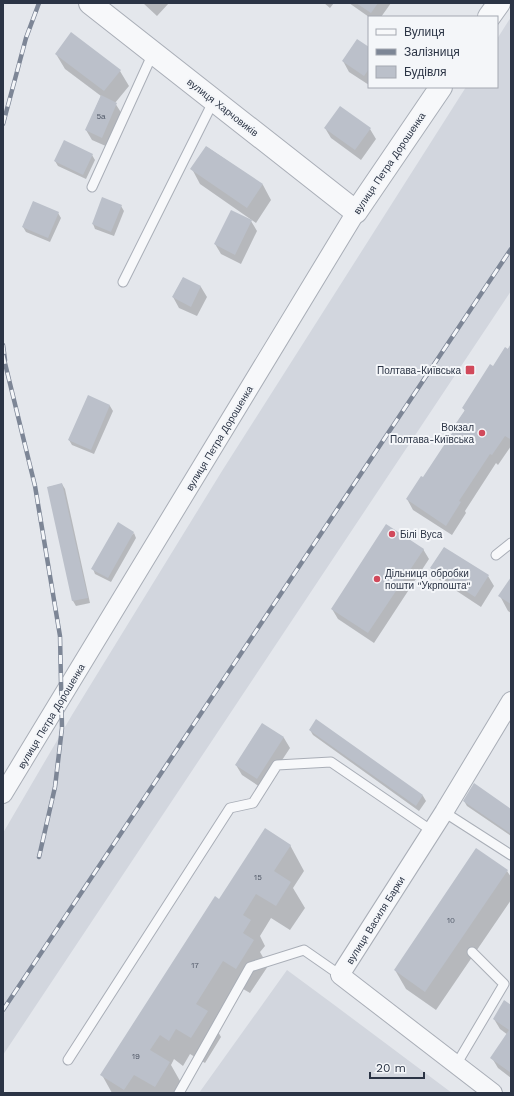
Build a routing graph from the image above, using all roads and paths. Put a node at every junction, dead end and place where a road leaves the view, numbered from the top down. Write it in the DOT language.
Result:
graph roads {
  1 [pos="499,3"];
  2 [pos="95,4"];
  3 [pos="490,16"];
  4 [pos="153,52"];
  5 [pos="440,88"];
  6 [pos="214,100"];
  7 [pos="92,188"];
  8 [pos="356,212"];
  9 [pos="123,282"];
  10 [pos="511,543"];
  11 [pos="496,555"];
  12 [pos="511,702"];
  13 [pos="3,794"];
  14 [pos="444,812"];
  15 [pos="432,831"];
  16 [pos="511,855"];
  17 [pos="472,952"];
  18 [pos="340,974"];
  19 [pos="507,987"];
  20 [pos="68,1060"];
  21 [pos="456,1065"];
  22 [pos="179,1093"];
  23 [pos="493,1093"];
  1 -- 3 [label="street"];
  2 -- 4 [label="street, вулиця Харчовиків"];
  4 -- 6 [label="street, вулиця Харчовиків"];
  4 -- 7 [label="lane"];
  5 -- 8 [label="street, вулиця Петра Дорошенка"];
  6 -- 8 [label="street, вулиця Харчовиків"];
  6 -- 9 [label="lane"];
  8 -- 13 [label="street, вулиця Петра Дорошенка"];
  10 -- 11 [label="lane"];
  12 -- 14 [label="street, вулиця Василя Барки"];
  14 -- 15 [label="street, вулиця Василя Барки"];
  14 -- 16 [label="lane"];
  15 -- 18 [label="street, вулиця Василя Барки"];
  15 -- 20 [label="lane"];
  17 -- 19 [label="lane"];
  18 -- 21 [label="street, вулиця Василя Барки"];
  18 -- 22 [label="lane"];
  19 -- 21 [label="lane"];
  21 -- 23 [label="street, вулиця Василя Барки"];
}
